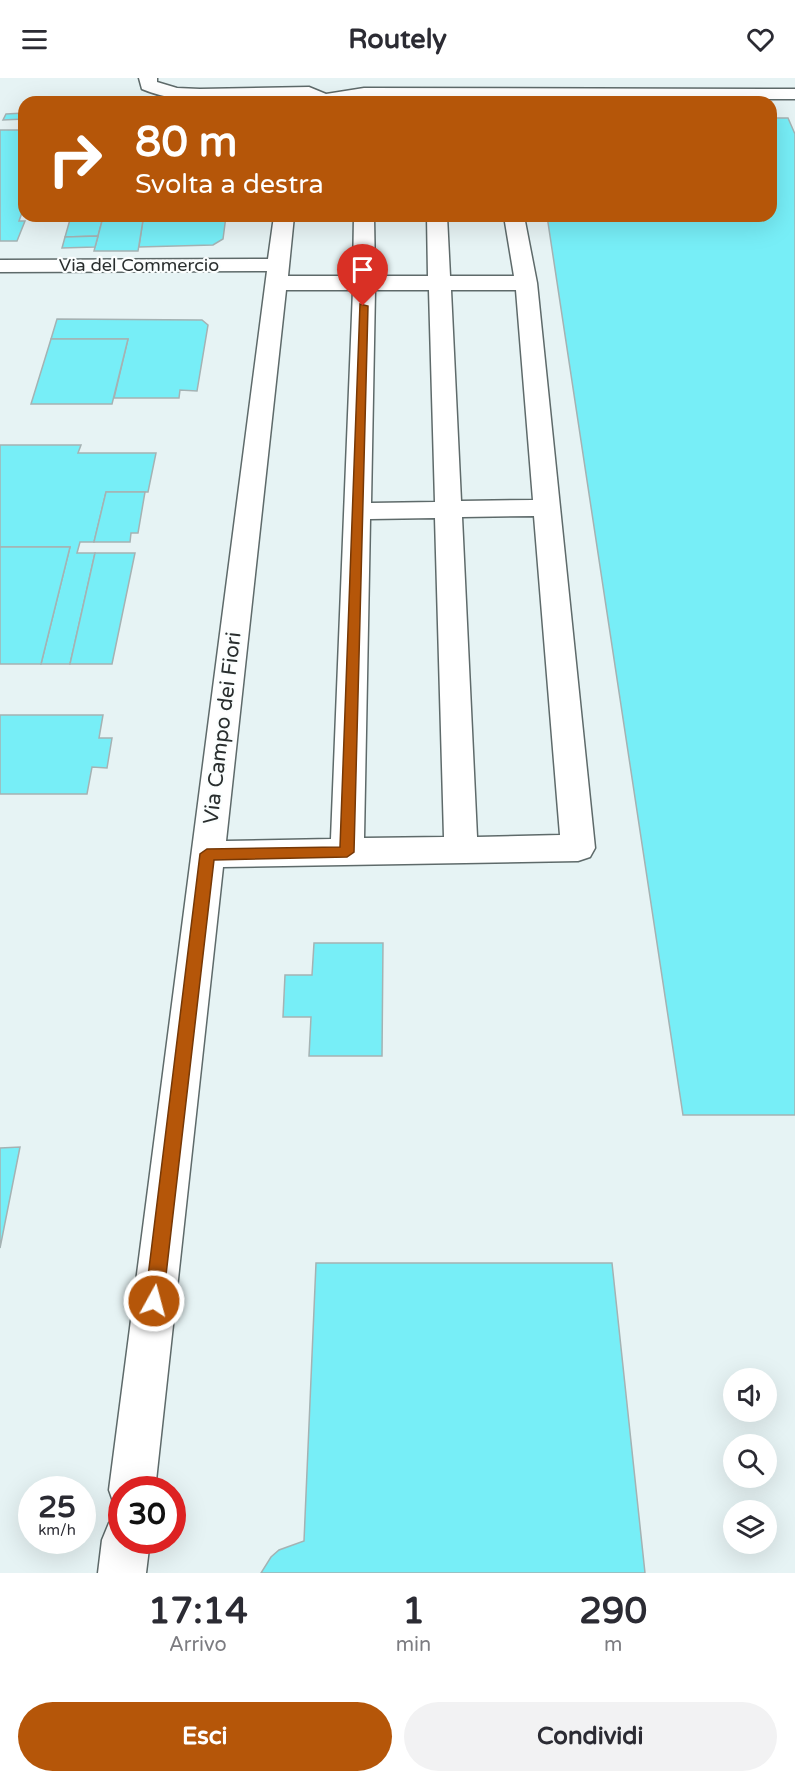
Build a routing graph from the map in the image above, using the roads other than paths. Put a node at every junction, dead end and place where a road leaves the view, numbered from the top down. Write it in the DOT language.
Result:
graph roads {
  1 [pos="148,78"];
  2 [pos="555,85"];
  3 [pos="795,94"];
  4 [pos="314,96"];
  5 [pos="348,96"];
  6 [pos="283,222"];
  7 [pos="364,222"];
  8 [pos="437,222"];
  9 [pos="515,222"];
  10 [pos="0,266"];
  11 [pos="276,274"];
  12 [pos="364,283"];
  13 [pos="440,283"];
  14 [pos="526,283"];
  15 [pos="448,508"];
  16 [pos="546,508"];
  17 [pos="357,512"];
  18 [pos="461,850"];
  19 [pos="347,852"];
  20 [pos="207,854"];
  21 [pos="134,1476"];
  22 [pos="124,1554"];
  23 [pos="122,1573"];
  1 -- 4 [label="street"];
  2 -- 3 [label="street"];
  2 -- 5 [label="street"];
  6 -- 11 [label="street, Via Campo dei Fiori"];
  7 -- 12 [label="street"];
  8 -- 13 [label="street"];
  9 -- 14 [label="street"];
  10 -- 11 [label="street, Via del Commercio"];
  11 -- 12 [label="street, Via del Commercio"];
  11 -- 20 [label="street, Via Campo dei Fiori"];
  12 -- 13 [label="street, Via del Commercio"];
  12 -- 17 [label="street"];
  13 -- 14 [label="street, Via del Commercio"];
  13 -- 15 [label="street"];
  14 -- 16 [label="street"];
  15 -- 16 [label="street"];
  15 -- 17 [label="street"];
  15 -- 18 [label="street"];
  16 -- 18 [label="street"];
  17 -- 19 [label="street"];
  18 -- 19 [label="street"];
  19 -- 20 [label="street"];
  20 -- 21 [label="street, Via Campo dei Fiori"];
  22 -- 23 [label="street"];
}
